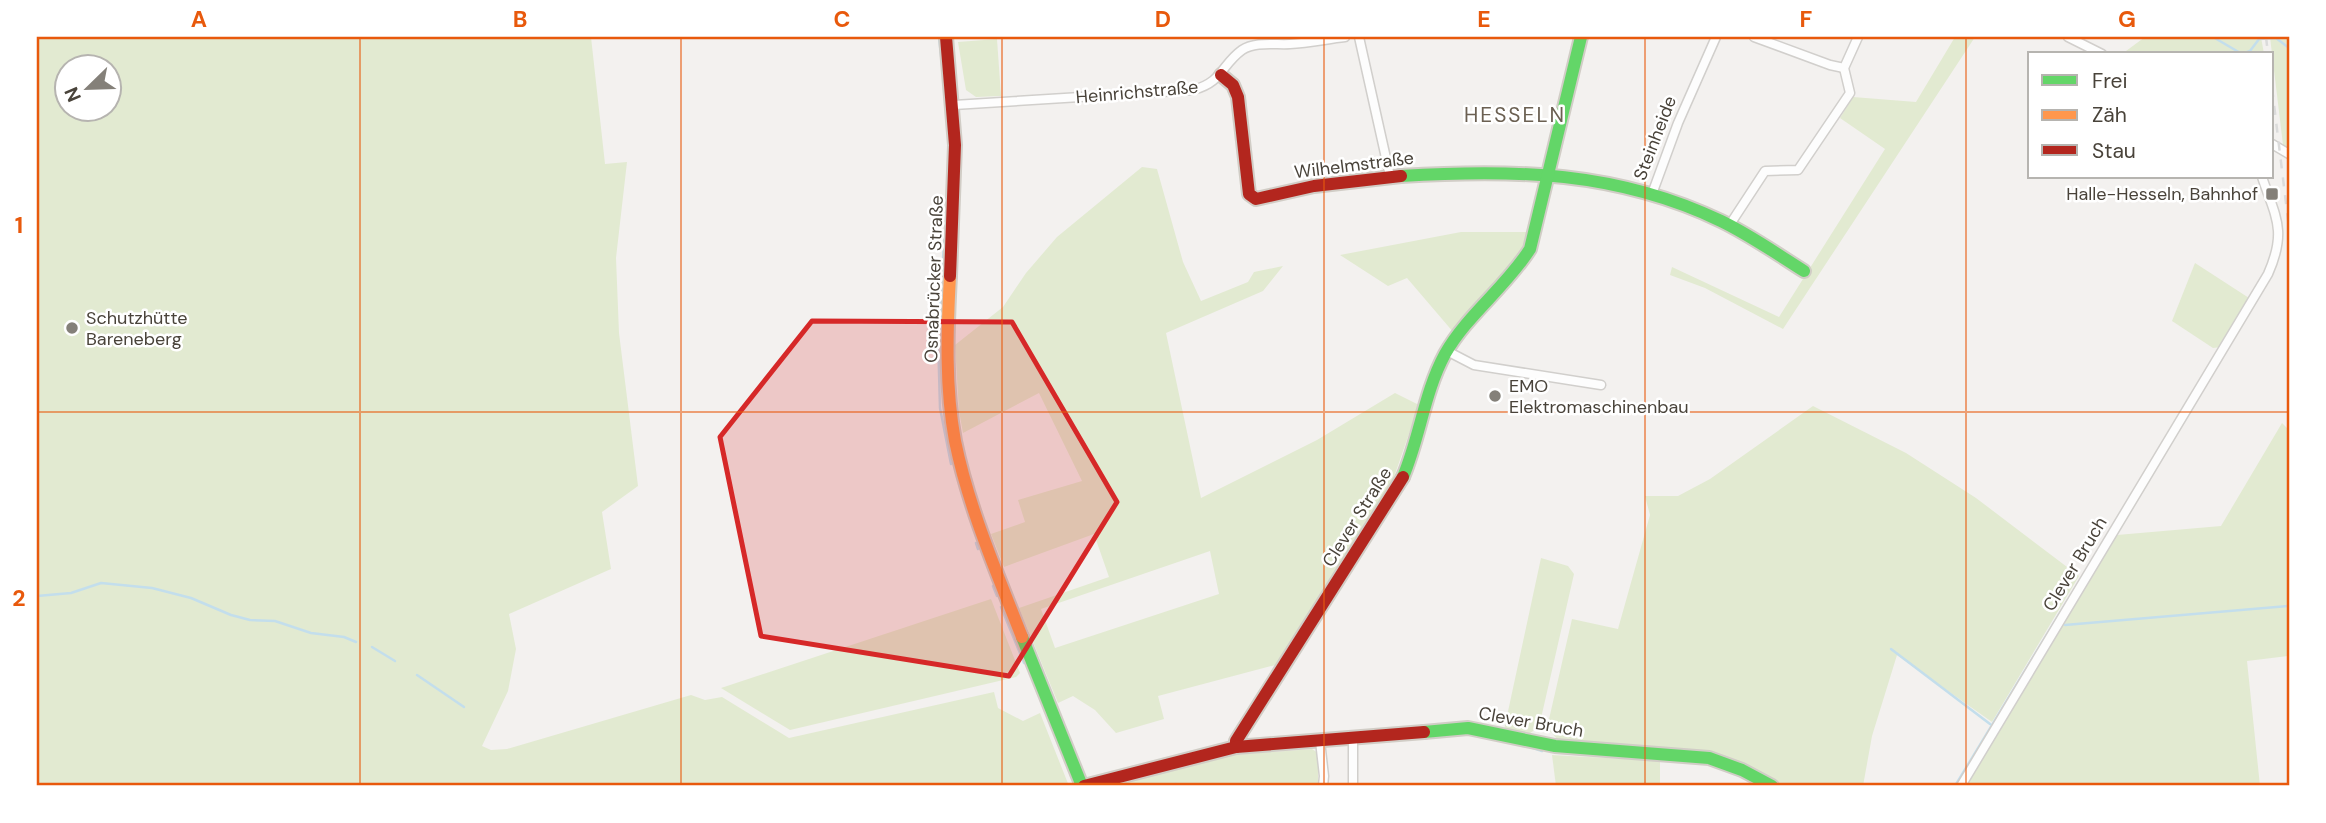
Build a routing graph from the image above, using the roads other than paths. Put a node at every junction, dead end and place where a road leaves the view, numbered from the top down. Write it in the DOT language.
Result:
graph roads {
  1 [pos="946,37"];
  2 [pos="1345,37"];
  3 [pos="1359,37"];
  4 [pos="1581,37"];
  5 [pos="1716,37"];
  6 [pos="1754,37"];
  7 [pos="1858,37"];
  8 [pos="2068,37"];
  9 [pos="2098,52"];
  10 [pos="1844,68"];
  11 [pos="1221,75"];
  12 [pos="954,105"];
  13 [pos="1549,173"];
  14 [pos="1390,176"];
  15 [pos="2262,178"];
  16 [pos="1652,194"];
  17 [pos="1729,226"];
  18 [pos="1804,271"];
  19 [pos="1447,351"];
  20 [pos="1601,385"];
  21 [pos="1353,737"];
  22 [pos="1320,741"];
  23 [pos="1237,747"];
  24 [pos="1083,786"];
  25 [pos="1322,786"];
  26 [pos="1353,786"];
  27 [pos="1772,786"];
  28 [pos="1961,786"];
  1 -- 12 [label="street, Osnabrücker Straße"];
  2 -- 11 [label="street, Heinrichstraße"];
  3 -- 14 [label="street"];
  4 -- 13 [label="street, Clever Straße"];
  5 -- 16 [label="street, Steinheide"];
  6 -- 10 [label="street"];
  7 -- 10 [label="street"];
  8 -- 9 [label="street"];
  10 -- 17 [label="street"];
  11 -- 12 [label="street, Heinrichstraße"];
  11 -- 14 [label="street, Wilhelmstraße"];
  12 -- 24 [label="street, Osnabrücker Straße"];
  13 -- 14 [label="street, Wilhelmstraße"];
  13 -- 16 [label="street, Steinheide"];
  13 -- 19 [label="street, Clever Straße"];
  15 -- 28 [label="street, Clever Bruch"];
  16 -- 17 [label="street"];
  17 -- 18 [label="street"];
  19 -- 20 [label="street"];
  19 -- 23 [label="street, Clever Straße"];
  21 -- 22 [label="street, Clever Bruch"];
  21 -- 26 [label="street"];
  21 -- 27 [label="street, Clever Bruch"];
  22 -- 23 [label="street, Clever Bruch"];
  22 -- 25 [label="street"];
  23 -- 24 [label="street"];
}
